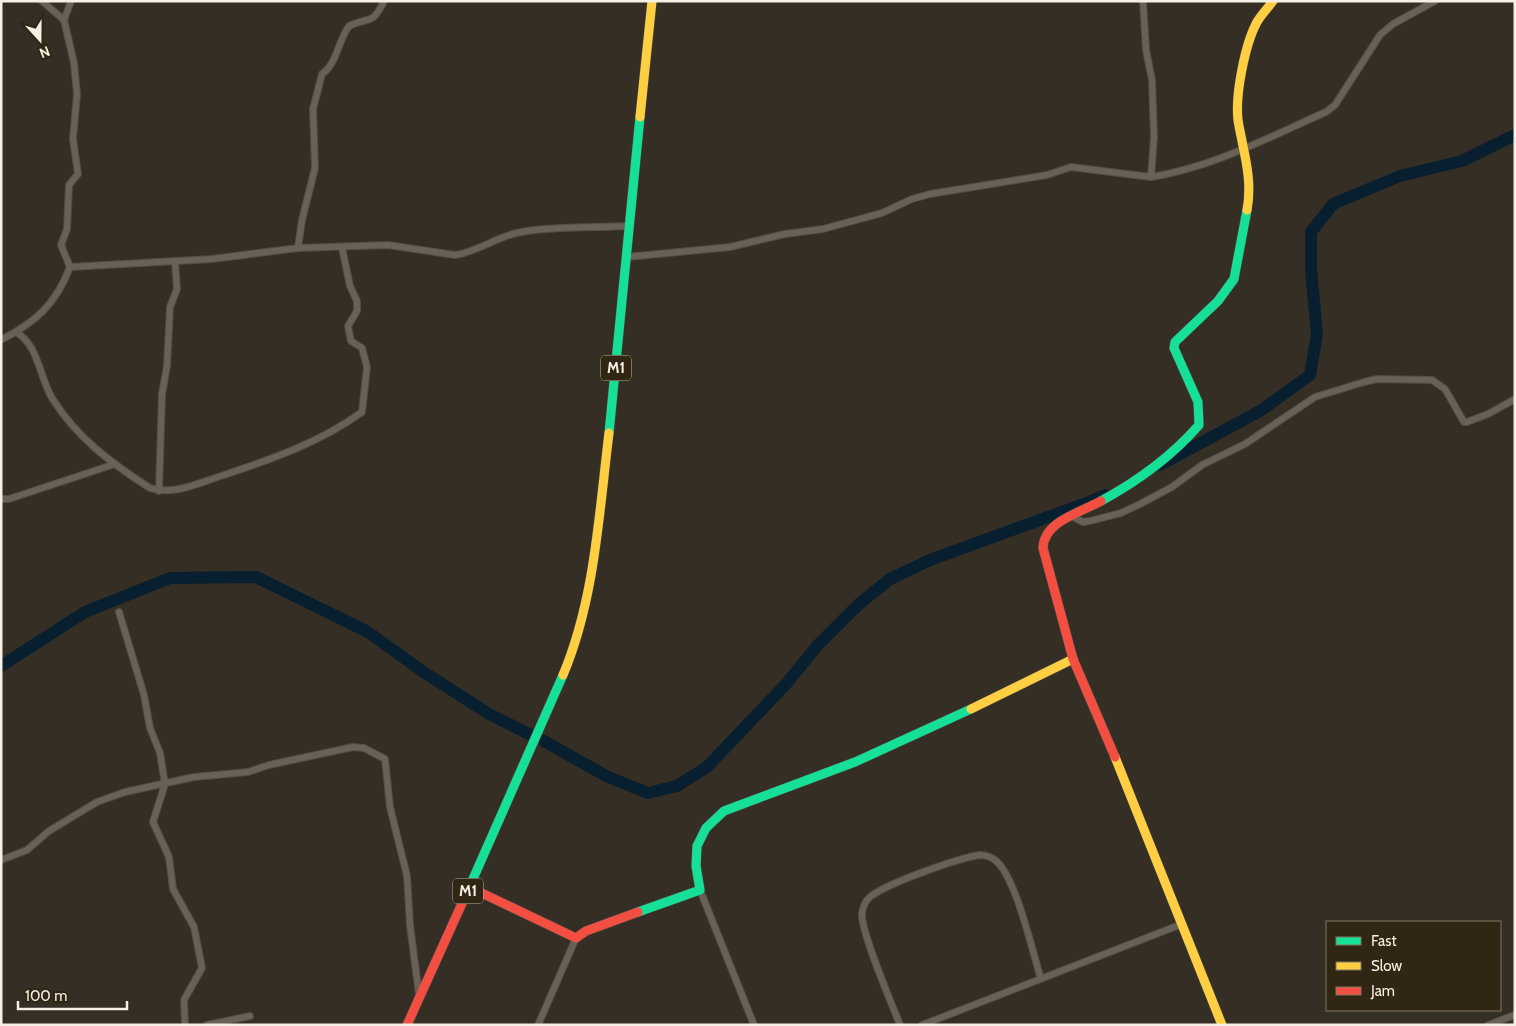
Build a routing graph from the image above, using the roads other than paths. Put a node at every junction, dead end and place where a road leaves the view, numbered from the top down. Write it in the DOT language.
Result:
graph roads {
  1 [pos="42,1"];
  2 [pos="71,1"];
  3 [pos="384,1"];
  4 [pos="652,1"];
  5 [pos="1143,1"];
  6 [pos="1273,1"];
  7 [pos="1435,1"];
  8 [pos="64,20"];
  9 [pos="1245,149"];
  10 [pos="1151,177"];
  11 [pos="630,226"];
  12 [pos="298,248"];
  13 [pos="342,248"];
  14 [pos="627,256"];
  15 [pos="175,261"];
  16 [pos="70,267"];
  17 [pos="16,332"];
  18 [pos="1,340"];
  19 [pos="1515,399"];
  20 [pos="115,464"];
  21 [pos="159,491"];
  22 [pos="1,500"];
  23 [pos="1073,517"];
  24 [pos="120,612"];
  25 [pos="1073,659"];
  26 [pos="165,784"];
  27 [pos="1,860"];
  28 [pos="470,886"];
  29 [pos="700,890"];
  30 [pos="1182,924"];
  31 [pos="576,938"];
  32 [pos="1041,979"];
  33 [pos="419,998"];
  34 [pos="1515,1015"];
  35 [pos="250,1016"];
  36 [pos="185,1025"];
  37 [pos="207,1025"];
  38 [pos="407,1025"];
  39 [pos="538,1025"];
  40 [pos="754,1025"];
  41 [pos="900,1025"];
  42 [pos="922,1025"];
  43 [pos="1222,1025"];
  44 [pos="1488,1025"];
  1 -- 8 [label="street"];
  2 -- 8 [label="street"];
  3 -- 12 [label="street"];
  4 -- 11 [label="main road, M1"];
  5 -- 10 [label="street"];
  6 -- 9 [label="main road"];
  7 -- 9 [label="street"];
  8 -- 16 [label="street"];
  9 -- 10 [label="street"];
  9 -- 23 [label="main road"];
  10 -- 14 [label="street"];
  11 -- 13 [label="street"];
  11 -- 14 [label="main road, M1"];
  12 -- 13 [label="street"];
  12 -- 15 [label="street"];
  13 -- 21 [label="street"];
  14 -- 28 [label="main road, M1"];
  15 -- 16 [label="street"];
  15 -- 21 [label="street"];
  16 -- 17 [label="street"];
  17 -- 18 [label="street"];
  17 -- 20 [label="street"];
  19 -- 23 [label="street"];
  20 -- 21 [label="street"];
  20 -- 22 [label="street"];
  23 -- 25 [label="main road"];
  24 -- 26 [label="street"];
  25 -- 29 [label="main road"];
  25 -- 30 [label="main road"];
  26 -- 27 [label="street"];
  26 -- 33 [label="street"];
  26 -- 36 [label="street"];
  28 -- 31 [label="main road"];
  28 -- 33 [label="main road, M1"];
  29 -- 31 [label="main road"];
  29 -- 40 [label="street"];
  30 -- 32 [label="street"];
  30 -- 43 [label="main road"];
  31 -- 39 [label="street"];
  32 -- 41 [label="street"];
  32 -- 42 [label="street"];
  33 -- 38 [label="main road, M1"];
  34 -- 44 [label="street"];
  35 -- 37 [label="street"];
}
